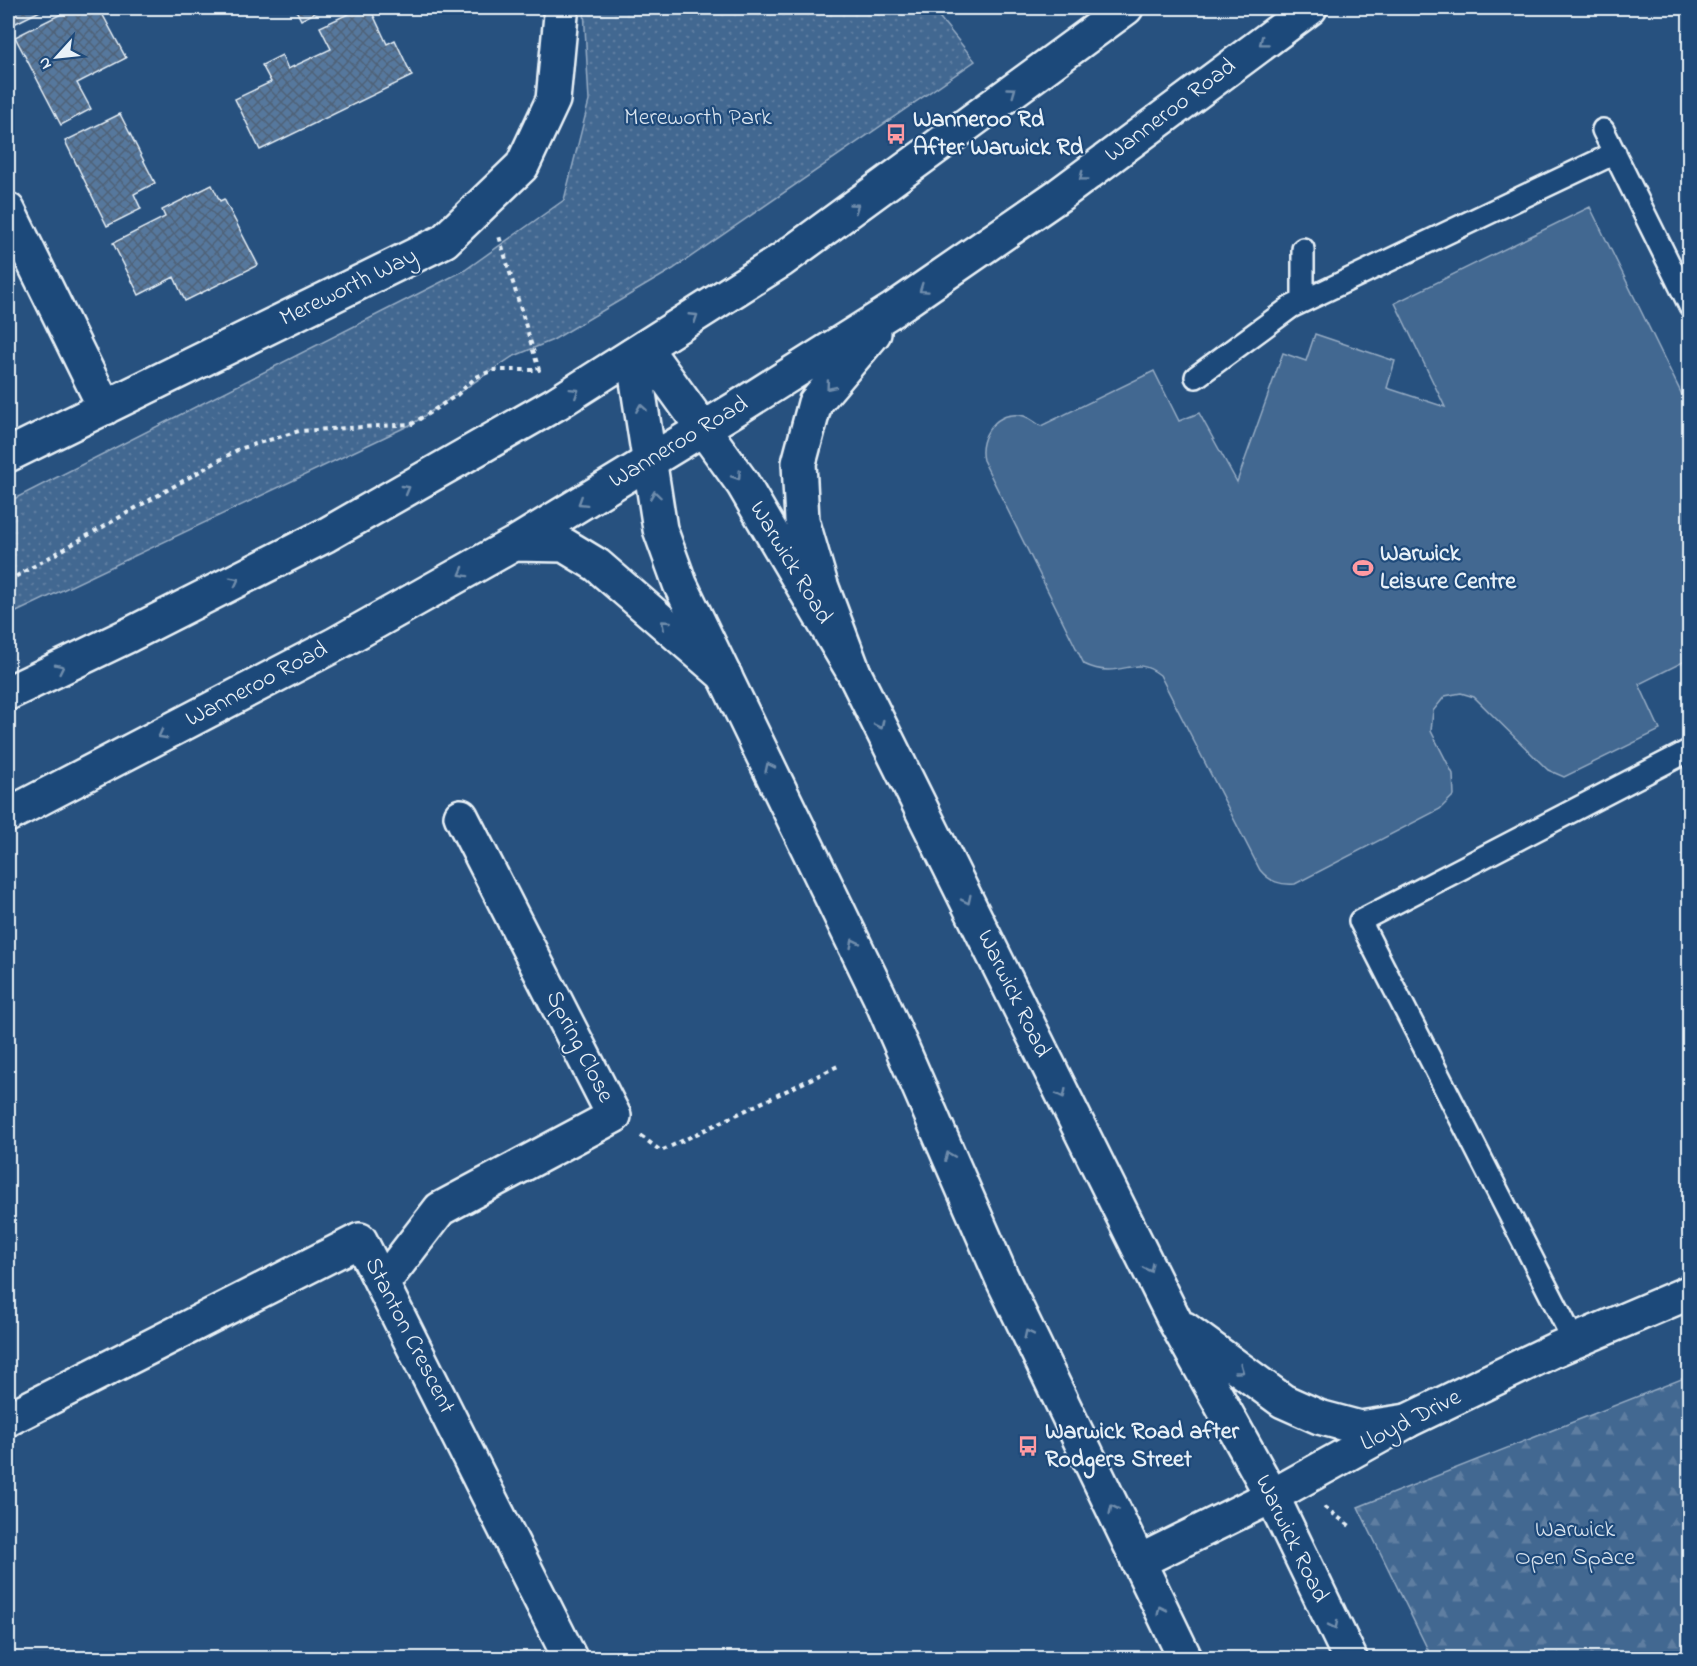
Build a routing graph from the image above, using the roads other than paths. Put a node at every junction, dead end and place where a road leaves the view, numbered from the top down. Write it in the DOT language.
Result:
graph roads {
  1 [pos="559,8"];
  2 [pos="1126,8"];
  3 [pos="1310,8"];
  4 [pos="1603,130"];
  5 [pos="1615,153"];
  6 [pos="8,210"];
  7 [pos="1303,249"];
  8 [pos="1303,301"];
  9 [pos="1689,306"];
  10 [pos="894,309"];
  11 [pos="639,352"];
  12 [pos="1196,377"];
  13 [pos="105,408"];
  14 [pos="703,428"];
  15 [pos="8,455"];
  16 [pos="650,461"];
  17 [pos="514,544"];
  18 [pos="854,673"];
  19 [pos="725,676"];
  20 [pos="8,693"];
  21 [pos="1689,750"];
  22 [pos="8,815"];
  23 [pos="461,816"];
  24 [pos="383,1283"];
  25 [pos="1689,1292"];
  26 [pos="1176,1323"];
  27 [pos="1575,1343"];
  28 [pos="8,1419"];
  29 [pos="1407,1421"];
  30 [pos="1272,1496"];
  31 [pos="1138,1562"];
  32 [pos="570,1659"];
  33 [pos="1185,1659"];
  34 [pos="1350,1659"];
  1 -- 13 [label="main road, Mereworth Way"];
  11 -- 2 [label="main road, one-way"];
  3 -- 10 [label="main road, Wanneroo Road, one-way"];
  4 -- 5 [label="lane"];
  5 -- 8 [label="lane"];
  5 -- 9 [label="lane"];
  6 -- 13 [label="main road"];
  7 -- 8 [label="lane"];
  8 -- 12 [label="lane"];
  10 -- 14 [label="main road, Wanneroo Road"];
  10 -- 18 [label="main road, one-way"];
  11 -- 14 [label="main road, Warwick Road"];
  16 -- 11 [label="main road, one-way"];
  20 -- 11 [label="main road, one-way"];
  13 -- 15 [label="main road, Mereworth Way"];
  14 -- 16 [label="main road, Wanneroo Road"];
  14 -- 18 [label="main road, Warwick Road, one-way"];
  16 -- 17 [label="main road, Wanneroo Road, one-way"];
  19 -- 16 [label="main road, one-way"];
  19 -- 17 [label="main road, one-way"];
  17 -- 22 [label="main road, Wanneroo Road, one-way"];
  18 -- 26 [label="main road, Warwick Road, one-way"];
  31 -- 19 [label="main road, one-way"];
  21 -- 27 [label="lane"];
  23 -- 24 [label="main road, Spring Close"];
  24 -- 28 [label="main road, Stanton Crescent"];
  24 -- 32 [label="main road, Stanton Crescent"];
  25 -- 27 [label="main road, Lloyd Drive"];
  26 -- 29 [label="main road, one-way"];
  26 -- 30 [label="main road, Warwick Road"];
  27 -- 29 [label="main road, Lloyd Drive"];
  29 -- 30 [label="main road, Lloyd Drive"];
  30 -- 31 [label="main road, Lloyd Drive"];
  30 -- 34 [label="main road, Warwick Road, one-way"];
  33 -- 31 [label="main road, one-way"];
}
